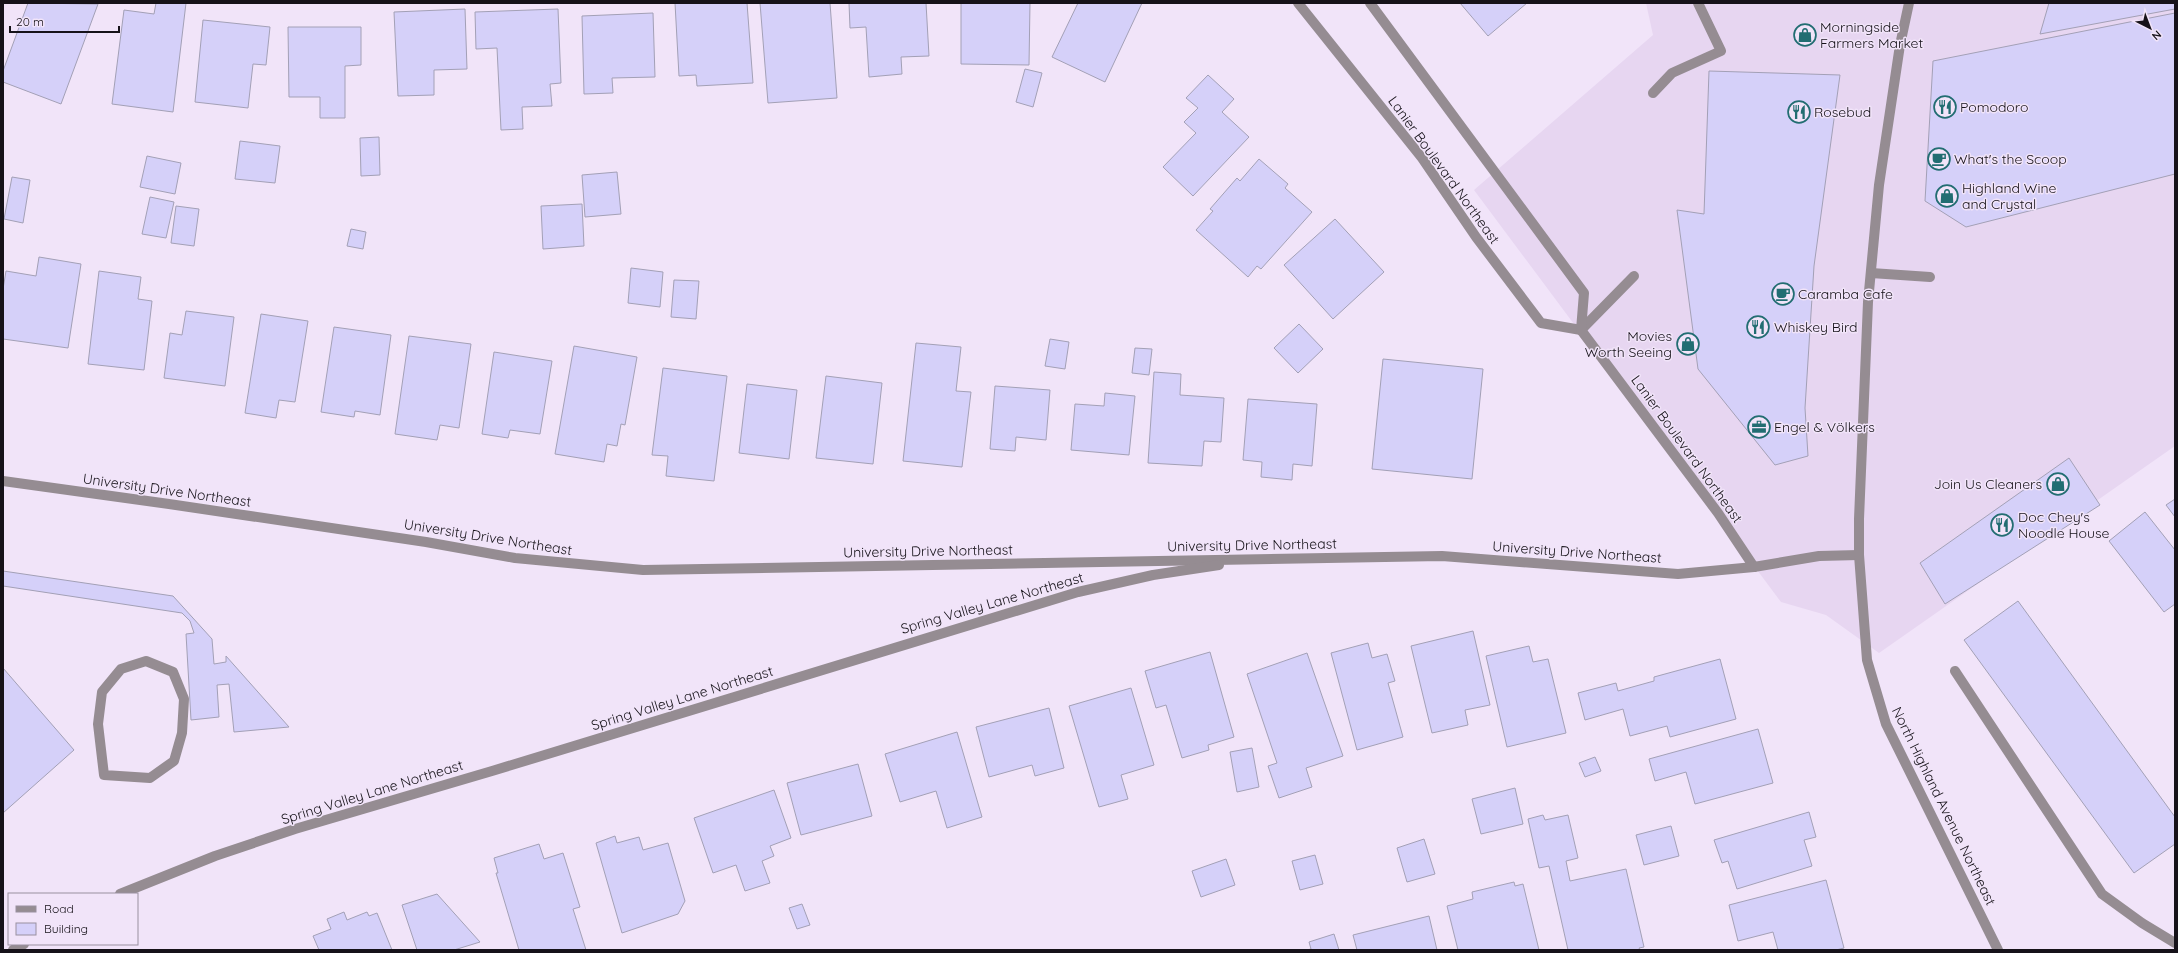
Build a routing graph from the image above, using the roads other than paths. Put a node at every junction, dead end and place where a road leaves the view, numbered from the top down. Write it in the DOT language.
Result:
graph roads {
  1 [pos="1298,3"];
  2 [pos="1370,3"];
  3 [pos="1698,3"];
  4 [pos="1909,3"];
  5 [pos="1653,93"];
  6 [pos="1871,273"];
  7 [pos="1634,276"];
  8 [pos="1930,277"];
  9 [pos="1581,330"];
  10 [pos="3,482"];
  11 [pos="1859,555"];
  12 [pos="1260,559"];
  13 [pos="1754,567"];
  14 [pos="1955,670"];
  15 [pos="184,699"];
  16 [pos="122,893"];
  17 [pos="2175,942"];
  18 [pos="22,945"];
  19 [pos="13,950"];
  20 [pos="1998,950"];
  1 -- 9 [label="street, Lanier Boulevard Northeast"];
  2 -- 9 [label="street"];
  3 -- 5 [label="street"];
  4 -- 6 [label="street, North Highland Avenue Northeast"];
  6 -- 8 [label="street"];
  6 -- 11 [label="street, North Highland Avenue Northeast"];
  7 -- 9 [label="street"];
  9 -- 13 [label="street, Lanier Boulevard Northeast"];
  10 -- 12 [label="street, University Drive Northeast"];
  11 -- 13 [label="street, University Drive Northeast"];
  11 -- 20 [label="street, North Highland Avenue Northeast"];
  12 -- 13 [label="street, University Drive Northeast"];
  12 -- 16 [label="street, Spring Valley Lane Northeast"];
  14 -- 17 [label="street"];
  15 -- 15 [label="street"];
  18 -- 19 [label="street"];
}
